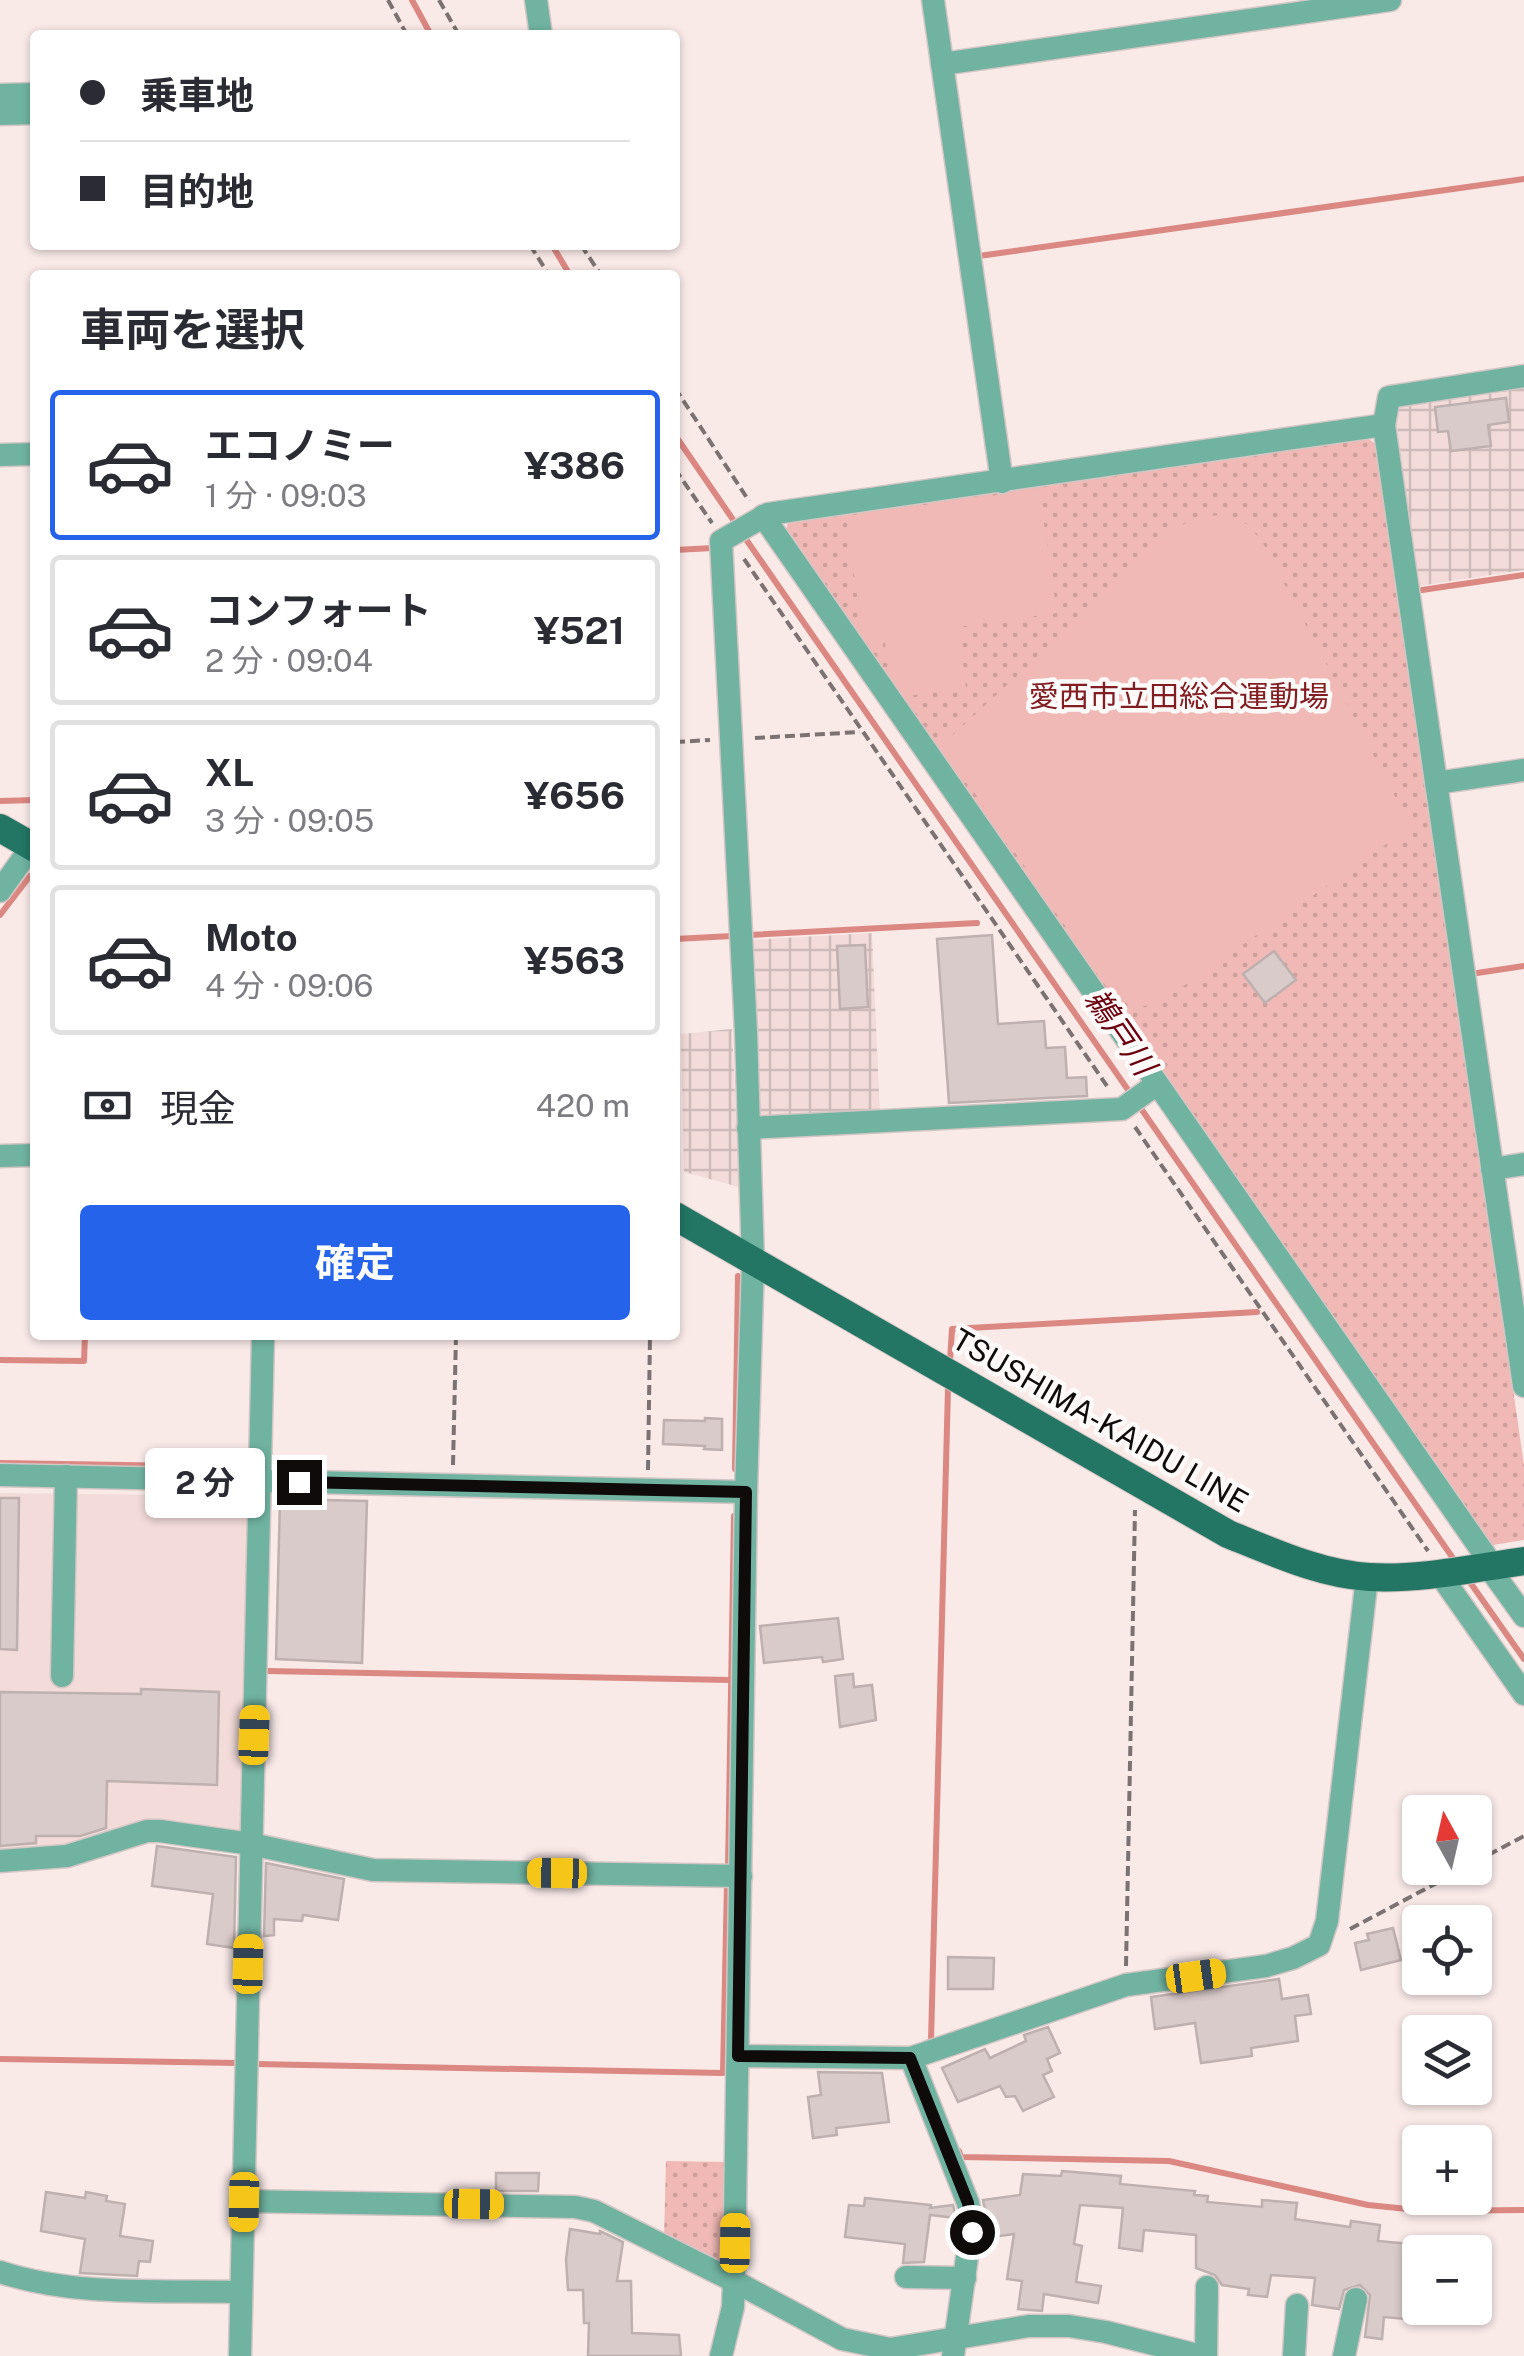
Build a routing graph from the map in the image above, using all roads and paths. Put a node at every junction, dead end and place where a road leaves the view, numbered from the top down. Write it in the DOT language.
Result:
graph roads {
  1 [pos="388,0"];
  2 [pos="439,0"];
  3 [pos="536,0"];
  4 [pos="932,0"];
  5 [pos="1390,0"];
  6 [pos="404,30"];
  7 [pos="455,30"];
  8 [pos="540,30"];
  9 [pos="942,64"];
  10 [pos="30,94"];
  11 [pos="0,95"];
  12 [pos="30,112"];
  13 [pos="0,114"];
  14 [pos="1524,376"];
  15 [pos="680,396"];
  16 [pos="1384,425"];
  17 [pos="0,454"];
  18 [pos="30,454"];
  19 [pos="680,476"];
  20 [pos="1002,482"];
  21 [pos="760,517"];
  22 [pos="728,536"];
  23 [pos="862,731"];
  24 [pos="731,739"];
  25 [pos="680,742"];
  26 [pos="1524,770"];
  27 [pos="1436,783"];
  28 [pos="0,828"];
  29 [pos="30,845"];
  30 [pos="30,852"];
  31 [pos="0,891"];
  32 [pos="1154,1086"];
  33 [pos="1124,1107"];
  34 [pos="748,1128"];
  35 [pos="30,1155"];
  36 [pos="0,1156"];
  37 [pos="1524,1164"];
  38 [pos="1492,1169"];
  39 [pos="680,1219"];
  40 [pos="753,1261"];
  41 [pos="263,1340"];
  42 [pos="456,1340"];
  43 [pos="650,1340"];
  44 [pos="1524,1386"];
  45 [pos="0,1475"];
  46 [pos="66,1476"];
  47 [pos="260,1481"];
  48 [pos="1136,1481"];
  49 [pos="453,1485"];
  50 [pos="647,1489"];
  51 [pos="746,1492"];
  52 [pos="1524,1560"];
  53 [pos="1487,1566"];
  54 [pos="1441,1573"];
  55 [pos="1367,1576"];
  56 [pos="1524,1616"];
  57 [pos="62,1676"];
  58 [pos="1524,1694"];
  59 [pos="1524,1836"];
  60 [pos="250,1844"];
  61 [pos="1492,1853"];
  62 [pos="0,1860"];
  63 [pos="740,1876"];
  64 [pos="1433,1885"];
  65 [pos="1319,1945"];
  66 [pos="1126,1985"];
  67 [pos="738,2056"];
  68 [pos="910,2058"];
  69 [pos="244,2202"];
  70 [pos="0,2272"];
  71 [pos="906,2277"];
  72 [pos="965,2278"];
  73 [pos="734,2280"];
  74 [pos="1207,2288"];
  75 [pos="242,2292"];
  76 [pos="1356,2298"];
  77 [pos="1297,2305"];
  78 [pos="954,2347"];
  79 [pos="840,2348"];
  80 [pos="240,2356"];
  81 [pos="721,2356"];
  82 [pos="1204,2356"];
  83 [pos="1294,2356"];
  84 [pos="1344,2356"];
  1 -- 6 [label="path"];
  2 -- 7 [label="path"];
  3 -- 8 [label="street"];
  4 -- 9 [label="street"];
  5 -- 9 [label="street"];
  9 -- 20 [label="street"];
  10 -- 11 [label="street"];
  12 -- 13 [label="street"];
  14 -- 16 [label="street"];
  15 -- 21 [label="path"];
  16 -- 20 [label="street"];
  16 -- 27 [label="street"];
  17 -- 18 [label="street"];
  19 -- 22 [label="path"];
  20 -- 21 [label="street"];
  21 -- 22 [label="street"];
  21 -- 32 [label="street"];
  22 -- 23 [label="path"];
  22 -- 24 [label="street"];
  23 -- 24 [label="path"];
  23 -- 33 [label="path"];
  24 -- 25 [label="path"];
  24 -- 34 [label="street"];
  26 -- 27 [label="street"];
  27 -- 38 [label="street"];
  28 -- 29 [label="main road"];
  30 -- 31 [label="street"];
  32 -- 33 [label="street"];
  32 -- 53 [label="street"];
  33 -- 34 [label="street"];
  33 -- 54 [label="path"];
  34 -- 40 [label="street"];
  35 -- 36 [label="street"];
  37 -- 38 [label="street"];
  38 -- 44 [label="street"];
  39 -- 40 [label="main road, TSUSHIMA-KAIDU LINE"];
  40 -- 48 [label="main road, TSUSHIMA-KAIDU LINE"];
  40 -- 51 [label="street"];
  41 -- 47 [label="street"];
  42 -- 49 [label="path"];
  43 -- 50 [label="path"];
  45 -- 46 [label="street"];
  46 -- 47 [label="street"];
  46 -- 57 [label="street"];
  47 -- 49 [label="street"];
  47 -- 60 [label="street"];
  48 -- 55 [label="main road, TSUSHIMA-KAIDU LINE"];
  48 -- 66 [label="path"];
  49 -- 50 [label="street"];
  50 -- 51 [label="street"];
  51 -- 63 [label="street"];
  52 -- 53 [label="main road, TSUSHIMA-KAIDU LINE"];
  53 -- 54 [label="main road, TSUSHIMA-KAIDU LINE"];
  53 -- 56 [label="street"];
  54 -- 55 [label="main road, TSUSHIMA-KAIDU LINE"];
  54 -- 58 [label="street"];
  55 -- 65 [label="street"];
  59 -- 61 [label="path"];
  60 -- 62 [label="street"];
  60 -- 63 [label="street"];
  60 -- 69 [label="street"];
  63 -- 67 [label="street"];
  64 -- 65 [label="path"];
  65 -- 66 [label="street"];
  66 -- 68 [label="street"];
  67 -- 68 [label="street"];
  67 -- 73 [label="street"];
  68 -- 72 [label="street"];
  69 -- 73 [label="street"];
  69 -- 75 [label="street"];
  70 -- 75 [label="street"];
  71 -- 72 [label="street"];
  72 -- 78 [label="street"];
  73 -- 79 [label="street"];
  73 -- 81 [label="street"];
  74 -- 82 [label="street"];
  75 -- 80 [label="street"];
  76 -- 84 [label="street"];
  77 -- 83 [label="street"];
  78 -- 79 [label="street"];
  78 -- 82 [label="street"];
}
